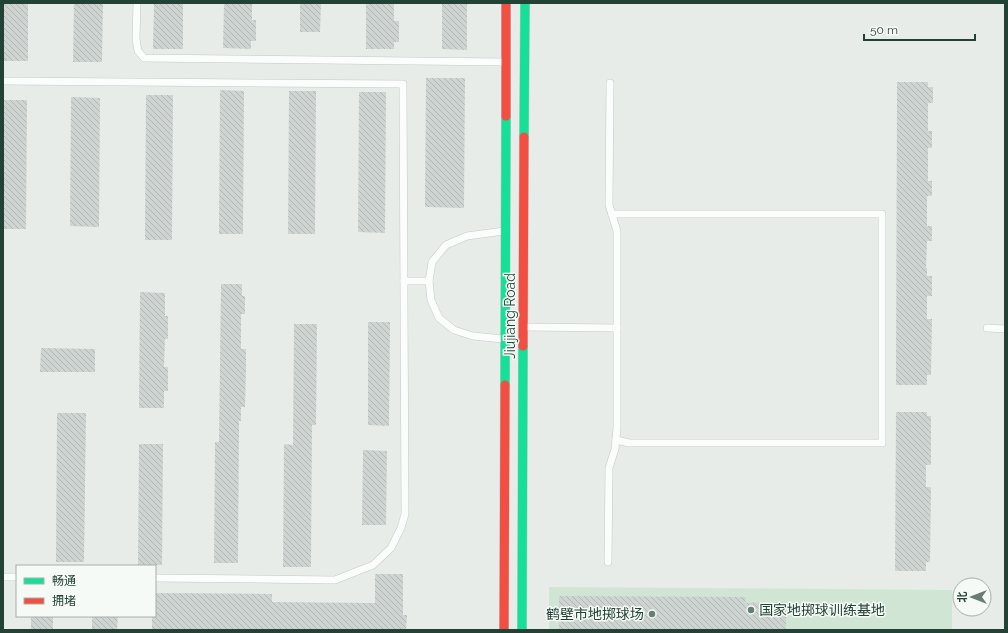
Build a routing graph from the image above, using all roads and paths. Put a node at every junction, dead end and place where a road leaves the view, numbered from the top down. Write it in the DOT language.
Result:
graph roads {
  1 [pos="137,3"];
  2 [pos="506,3"];
  3 [pos="525,3"];
  4 [pos="506,62"];
  5 [pos="3,82"];
  6 [pos="610,83"];
  7 [pos="612,214"];
  8 [pos="506,230"];
  9 [pos="404,281"];
  10 [pos="429,281"];
  11 [pos="524,328"];
  12 [pos="617,328"];
  13 [pos="987,328"];
  14 [pos="1005,329"];
  15 [pos="505,339"];
  16 [pos="616,440"];
  17 [pos="608,562"];
  18 [pos="3,577"];
  19 [pos="16,577"];
  20 [pos="156,578"];
  21 [pos="504,630"];
  22 [pos="522,630"];
  1 -- 4 [label="lane"];
  2 -- 4 [label="street, Jiujiang Road"];
  3 -- 11 [label="street, Jiujiang Road"];
  4 -- 8 [label="street, Jiujiang Road"];
  5 -- 9 [label="lane"];
  6 -- 7 [label="lane"];
  7 -- 12 [label="lane"];
  7 -- 16 [label="lane"];
  8 -- 10 [label="lane"];
  8 -- 15 [label="street, Jiujiang Road"];
  9 -- 10 [label="lane"];
  9 -- 20 [label="lane"];
  10 -- 15 [label="lane"];
  11 -- 12 [label="lane"];
  11 -- 22 [label="street, Jiujiang Road"];
  12 -- 16 [label="lane"];
  13 -- 14 [label="lane"];
  15 -- 21 [label="street, Jiujiang Road"];
  16 -- 17 [label="lane"];
  18 -- 19 [label="lane"];
}
